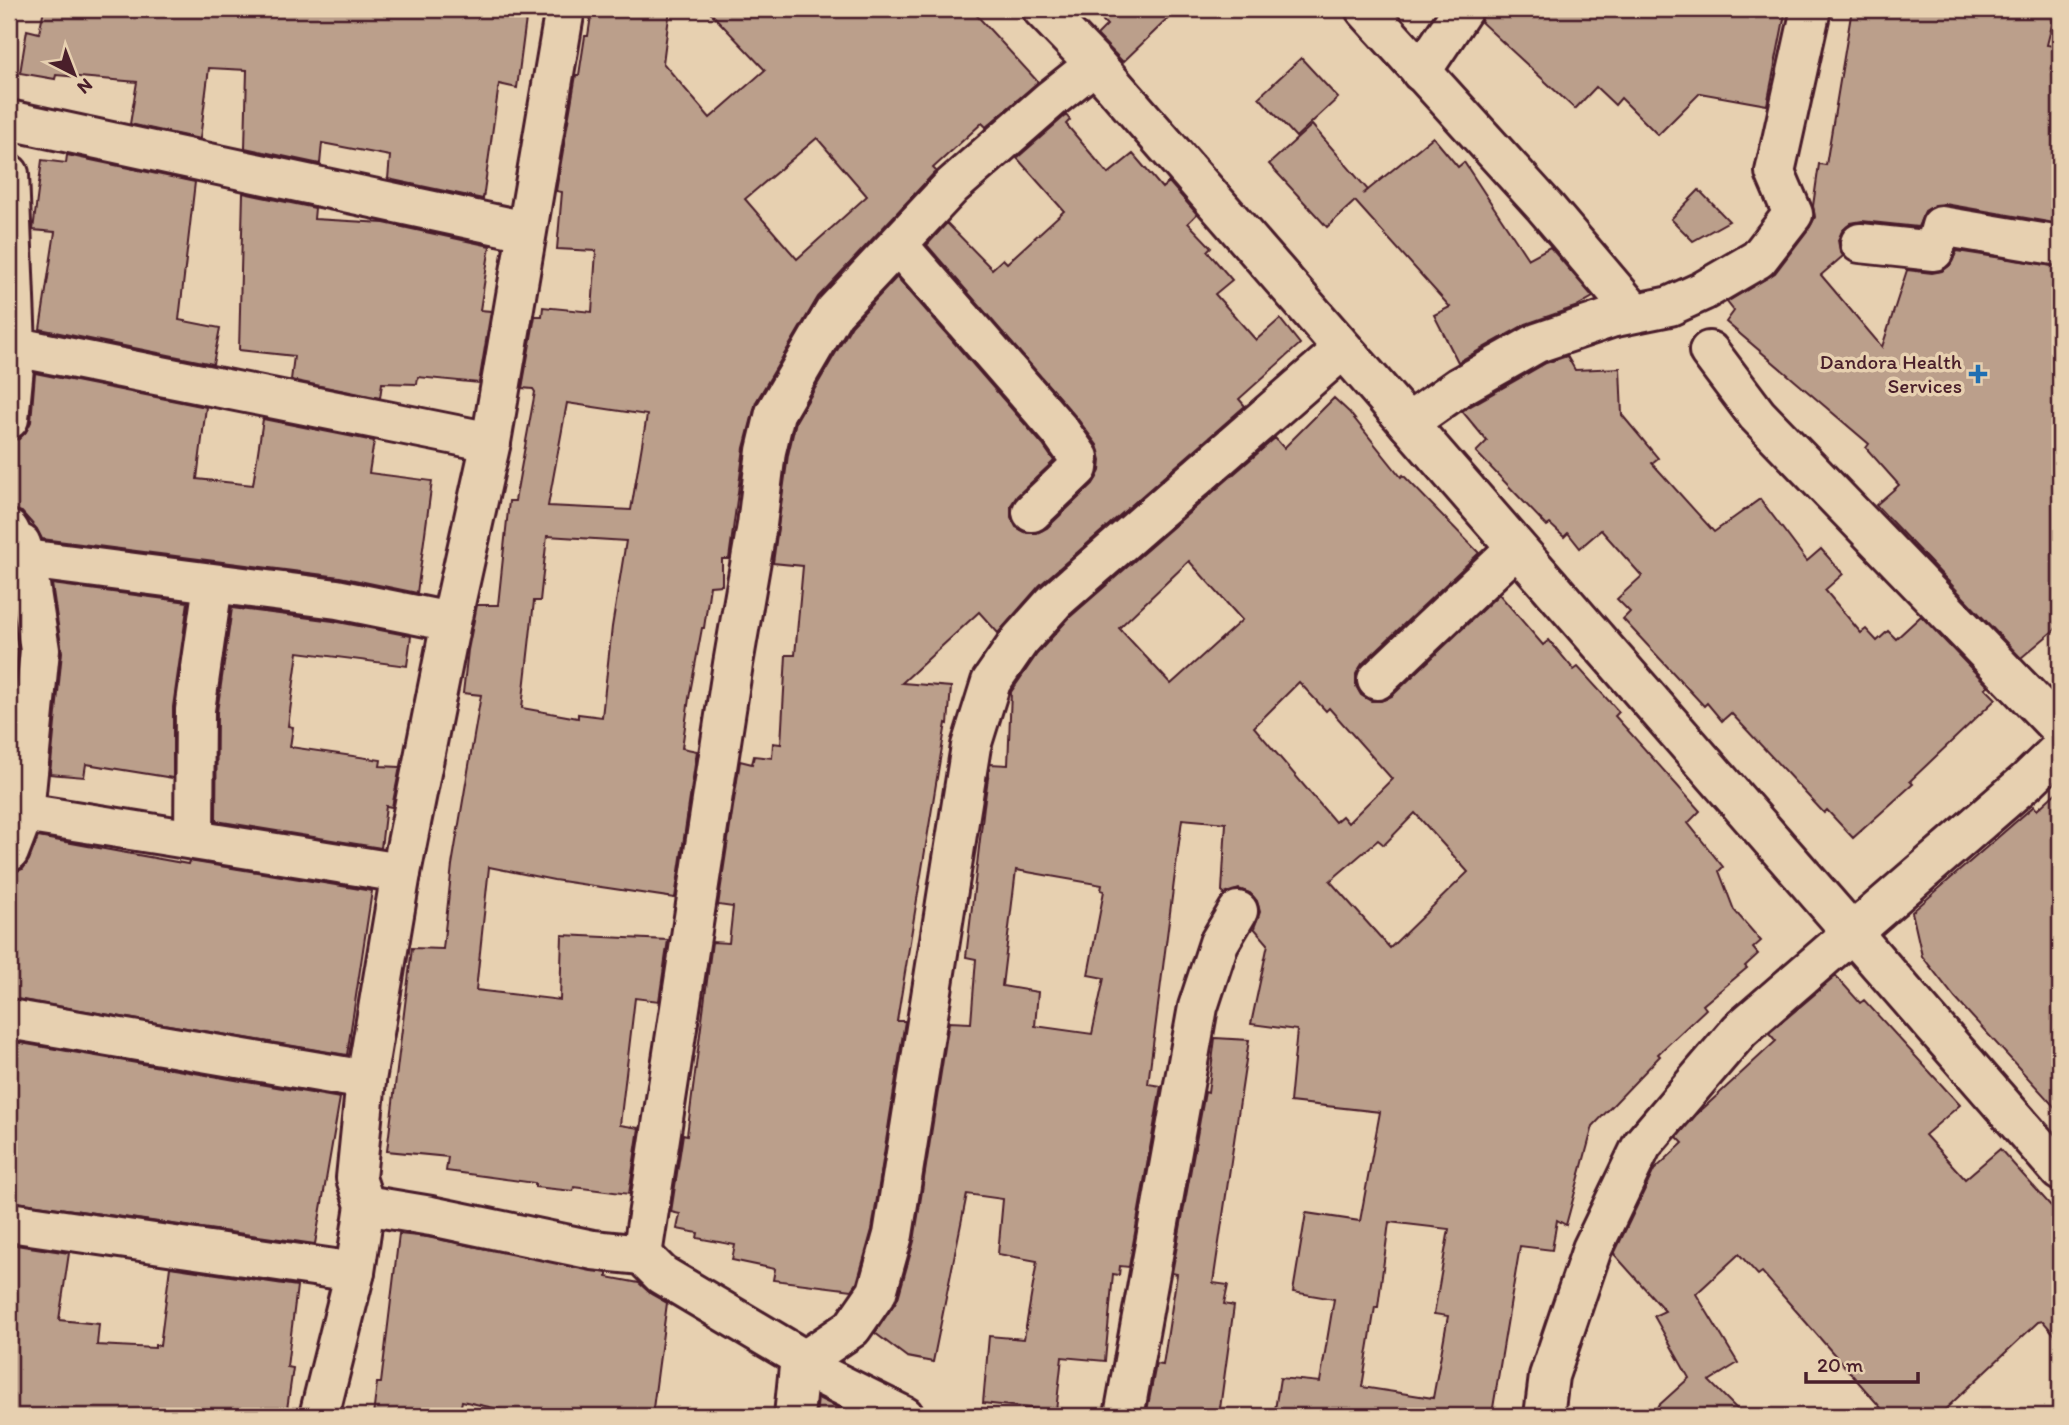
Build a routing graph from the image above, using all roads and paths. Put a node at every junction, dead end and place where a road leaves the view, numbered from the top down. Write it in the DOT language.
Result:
graph roads {
  1 [pos="565,9"];
  2 [pos="1042,9"];
  3 [pos="1364,9"];
  4 [pos="1463,9"];
  5 [pos="1811,9"];
  6 [pos="1094,64"];
  7 [pos="1421,72"];
  8 [pos="9,120"];
  9 [pos="9,174"];
  10 [pos="526,231"];
  11 [pos="1860,243"];
  12 [pos="898,245"];
  13 [pos="2060,246"];
  14 [pos="1633,311"];
  15 [pos="16,347"];
  16 [pos="1342,350"];
  17 [pos="1709,351"];
  18 [pos="9,419"];
  19 [pos="1408,423"];
  20 [pos="491,442"];
  21 [pos="1032,512"];
  22 [pos="17,545"];
  23 [pos="1516,548"];
  24 [pos="213,584"];
  25 [pos="451,622"];
  26 [pos="1377,680"];
  27 [pos="2060,729"];
  28 [pos="2060,749"];
  29 [pos="24,813"];
  30 [pos="194,839"];
  31 [pos="9,852"];
  32 [pos="401,873"];
  33 [pos="1238,911"];
  34 [pos="1852,932"];
  35 [pos="9,1018"];
  36 [pos="366,1080"];
  37 [pos="2060,1171"];
  38 [pos="365,1205"];
  39 [pos="9,1222"];
  40 [pos="642,1255"];
  41 [pos="355,1272"];
  42 [pos="799,1364"];
  43 [pos="319,1416"];
  44 [pos="794,1416"];
  45 [pos="904,1416"];
  46 [pos="1124,1416"];
  47 [pos="1544,1416"];
  1 -- 10 [label="street"];
  2 -- 6 [label="street"];
  3 -- 7 [label="street"];
  4 -- 7 [label="street"];
  5 -- 14 [label="street"];
  6 -- 12 [label="street"];
  6 -- 16 [label="street"];
  7 -- 14 [label="street"];
  8 -- 10 [label="street"];
  9 -- 15 [label="street"];
  10 -- 20 [label="street"];
  11 -- 13 [label="street"];
  12 -- 21 [label="street"];
  12 -- 40 [label="street"];
  14 -- 19 [label="street"];
  15 -- 18 [label="street"];
  15 -- 20 [label="street"];
  16 -- 19 [label="street"];
  16 -- 42 [label="street"];
  17 -- 27 [label="street"];
  19 -- 23 [label="street"];
  20 -- 25 [label="street"];
  22 -- 24 [label="street"];
  22 -- 29 [label="street"];
  23 -- 26 [label="street"];
  23 -- 34 [label="street"];
  24 -- 25 [label="street"];
  24 -- 30 [label="street"];
  25 -- 32 [label="street"];
  28 -- 34 [label="street"];
  29 -- 30 [label="street"];
  29 -- 31 [label="street"];
  30 -- 32 [label="street"];
  32 -- 36 [label="street"];
  33 -- 46 [label="street"];
  34 -- 37 [label="street"];
  34 -- 47 [label="street"];
  35 -- 36 [label="street"];
  36 -- 38 [label="street"];
  38 -- 40 [label="street"];
  38 -- 41 [label="street"];
  39 -- 41 [label="street"];
  40 -- 42 [label="street"];
  41 -- 43 [label="street"];
  42 -- 44 [label="street"];
  42 -- 45 [label="street"];
}
